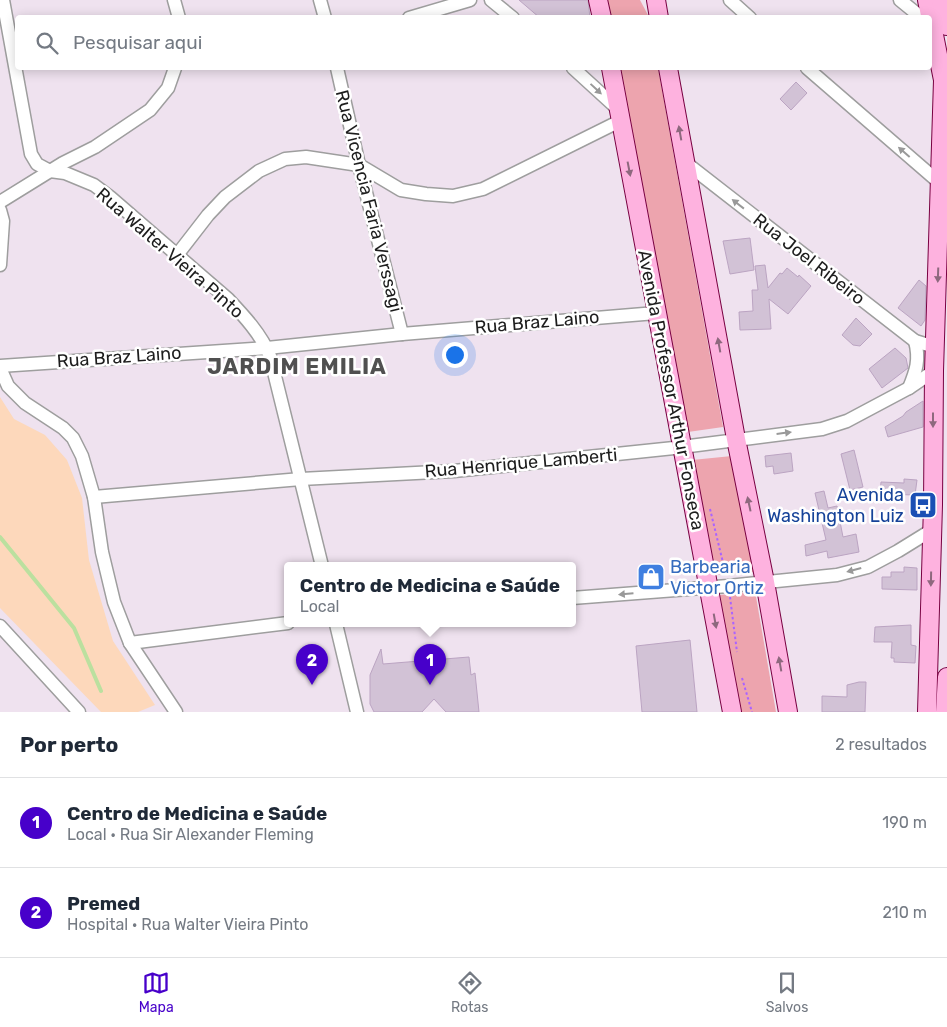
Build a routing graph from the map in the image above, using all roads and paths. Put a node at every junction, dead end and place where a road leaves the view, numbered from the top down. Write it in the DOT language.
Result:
graph roads {
  1 [pos="3,0"];
  2 [pos="174,0"];
  3 [pos="320,0"];
  4 [pos="470,0"];
  5 [pos="491,0"];
  6 [pos="598,0"];
  7 [pos="656,0"];
  8 [pos="900,0"];
  9 [pos="927,0"];
  10 [pos="941,0"];
  11 [pos="736,2"];
  12 [pos="178,15"];
  13 [pos="324,15"];
  14 [pos="419,15"];
  15 [pos="509,15"];
  16 [pos="601,15"];
  17 [pos="658,15"];
  18 [pos="747,15"];
  19 [pos="921,15"];
  20 [pos="931,15"];
  21 [pos="933,24"];
  22 [pos="15,66"];
  23 [pos="16,70"];
  24 [pos="174,70"];
  25 [pos="337,70"];
  26 [pos="575,70"];
  27 [pos="611,70"];
  28 [pos="668,70"];
  29 [pos="809,70"];
  30 [pos="619,116"];
  31 [pos="686,164"];
  32 [pos="359,165"];
  33 [pos="50,171"];
  34 [pos="941,184"];
  35 [pos="0,202"];
  36 [pos="0,210"];
  37 [pos="177,255"];
  38 [pos="0,264"];
  39 [pos="656,313"];
  40 [pos="402,334"];
  41 [pos="914,341"];
  42 [pos="935,347"];
  43 [pos="267,348"];
  44 [pos="0,367"];
  45 [pos="934,371"];
  46 [pos="909,388"];
  47 [pos="736,439"];
  48 [pos="682,446"];
  49 [pos="300,479"];
  50 [pos="94,497"];
  51 [pos="932,530"];
  52 [pos="321,562"];
  53 [pos="765,582"];
  54 [pos="709,587"];
  55 [pos="576,598"];
  56 [pos="284,624"];
  57 [pos="0,626"];
  58 [pos="337,627"];
  59 [pos="130,643"];
  60 [pos="947,677"];
  61 [pos="784,687"];
  62 [pos="79,712"];
  63 [pos="176,712"];
  64 [pos="357,712"];
  65 [pos="732,712"];
  66 [pos="788,712"];
  67 [pos="801,712"];
  68 [pos="927,712"];
  69 [pos="945,712"];
  1 -- 22 [label="street, Rua Walter Vieira Pinto"];
  2 -- 12 [label="street"];
  3 -- 13 [label="street"];
  4 -- 14 [label="street"];
  5 -- 15 [label="street"];
  6 -- 16 [label="street"];
  7 -- 17 [label="street"];
  8 -- 19 [label="street"];
  9 -- 20 [label="street"];
  10 -- 21 [label="street"];
  11 -- 18 [label="street"];
  21 -- 34 [label="street"];
  23 -- 33 [label="street, Rua Walter Vieira Pinto"];
  24 -- 33 [label="street"];
  25 -- 32 [label="street, Rua Vicencia Faria Verssagi"];
  26 -- 30 [label="street, one-way"];
  27 -- 30 [label="street, Avenida Professor Arthur Fonseca"];
  31 -- 28 [label="street, one-way"];
  34 -- 29 [label="street, one-way"];
  30 -- 32 [label="street"];
  30 -- 39 [label="street, Avenida Professor Arthur Fonseca, one-way"];
  41 -- 31 [label="street, Rua Joel Ribeiro, one-way"];
  47 -- 31 [label="street, one-way"];
  32 -- 37 [label="street"];
  32 -- 40 [label="street, Rua Vicencia Faria Verssagi"];
  33 -- 35 [label="street"];
  33 -- 37 [label="street, Rua Walter Vieira Pinto"];
  34 -- 42 [label="street, one-way"];
  36 -- 38 [label="street"];
  37 -- 43 [label="street, Rua Walter Vieira Pinto"];
  39 -- 40 [label="street, Rua Braz Laino"];
  39 -- 48 [label="street, Avenida Professor Arthur Fonseca"];
  40 -- 43 [label="street, Rua Braz Laino"];
  41 -- 42 [label="street, Rua Joel Ribeiro"];
  41 -- 46 [label="street"];
  42 -- 45 [label="street"];
  43 -- 44 [label="street, Rua Braz Laino"];
  43 -- 49 [label="street, Rua Walter Vieira Pinto"];
  44 -- 50 [label="street"];
  45 -- 46 [label="street, Rua Henrique Lamberti"];
  45 -- 51 [label="street, one-way"];
  47 -- 46 [label="street, Rua Henrique Lamberti, one-way"];
  47 -- 48 [label="street, Rua Henrique Lamberti"];
  53 -- 47 [label="street, one-way"];
  48 -- 49 [label="street, Rua Henrique Lamberti"];
  48 -- 54 [label="street, Avenida Professor Arthur Fonseca"];
  49 -- 50 [label="street, Rua Henrique Lamberti"];
  49 -- 52 [label="street, Rua Walter Vieira Pinto"];
  50 -- 59 [label="street"];
  51 -- 53 [label="street, one-way"];
  51 -- 68 [label="street, one-way"];
  53 -- 54 [label="street"];
  61 -- 53 [label="street, one-way"];
  54 -- 55 [label="street, one-way"];
  54 -- 65 [label="street, Avenida Professor Arthur Fonseca, one-way"];
  56 -- 59 [label="street"];
  57 -- 62 [label="street"];
  58 -- 64 [label="street"];
  59 -- 63 [label="street"];
  60 -- 69 [label="street"];
  61 -- 66 [label="street"];
  61 -- 67 [label="street"];
}
